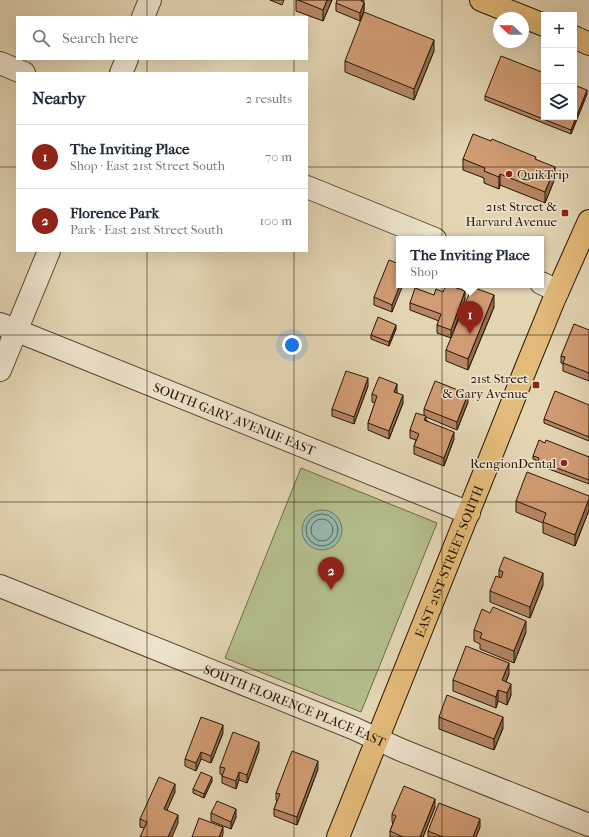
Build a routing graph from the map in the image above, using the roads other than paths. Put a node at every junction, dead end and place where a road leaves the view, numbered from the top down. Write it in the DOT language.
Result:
graph roads {
  1 [pos="150,0"];
  2 [pos="481,0"];
  3 [pos="144,16"];
  4 [pos="541,24"];
  5 [pos="577,38"];
  6 [pos="589,44"];
  7 [pos="127,60"];
  8 [pos="0,63"];
  9 [pos="22,72"];
  10 [pos="121,72"];
  11 [pos="308,187"];
  12 [pos="589,221"];
  13 [pos="427,236"];
  14 [pos="48,252"];
  15 [pos="549,287"];
  16 [pos="8,327"];
  17 [pos="0,370"];
  18 [pos="469,513"];
  19 [pos="0,586"];
  20 [pos="377,739"];
  21 [pos="589,825"];
  22 [pos="338,837"];
  1 -- 3 [label="street"];
  2 -- 4 [label="main road"];
  5 -- 6 [label="main road"];
  7 -- 10 [label="street"];
  8 -- 9 [label="street"];
  11 -- 13 [label="street"];
  12 -- 15 [label="main road, EAST 21ST STREET SOUTH"];
  14 -- 16 [label="street"];
  15 -- 18 [label="main road, EAST 21ST STREET SOUTH"];
  16 -- 17 [label="street"];
  16 -- 18 [label="street, SOUTH GARY AVENUE EAST"];
  18 -- 20 [label="main road, EAST 21ST STREET SOUTH"];
  19 -- 20 [label="street, SOUTH FLORENCE PLACE EAST"];
  20 -- 21 [label="street, SOUTH FLORENCE PLACE EAST"];
  20 -- 22 [label="main road, EAST 21ST STREET SOUTH"];
}
